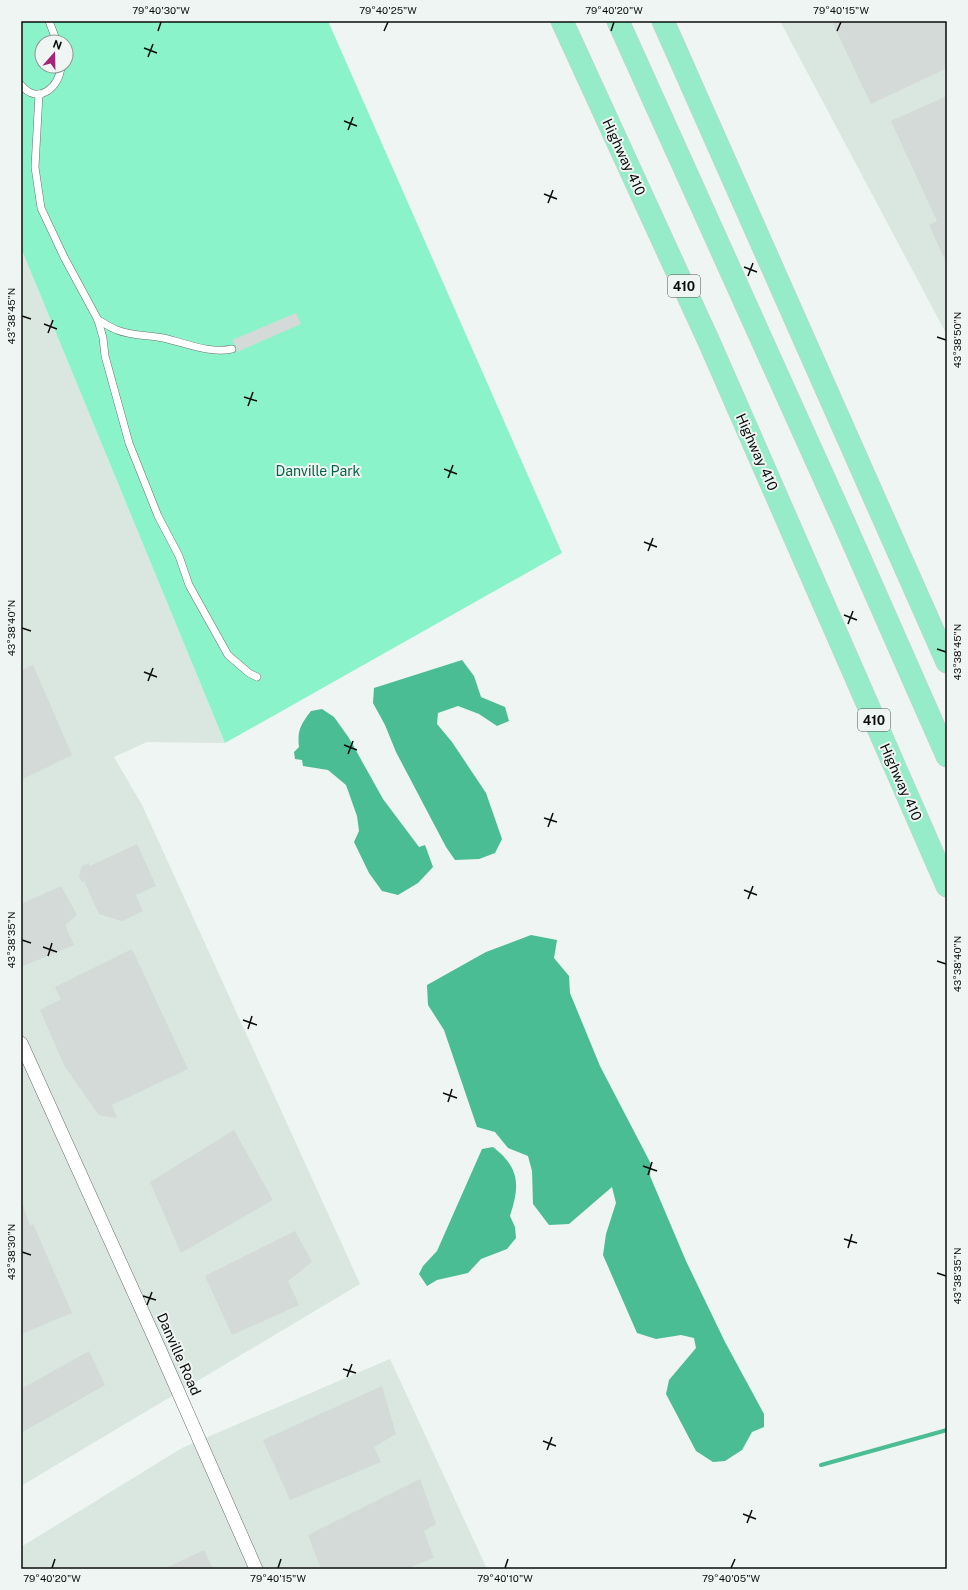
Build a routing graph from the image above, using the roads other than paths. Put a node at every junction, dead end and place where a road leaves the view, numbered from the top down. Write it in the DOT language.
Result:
graph roads {
  1 [pos="49,21"];
  2 [pos="562,21"];
  3 [pos="618,21"];
  4 [pos="663,21"];
  5 [pos="55,34"];
  6 [pos="61,74"];
  7 [pos="21,85"];
  8 [pos="39,94"];
  9 [pos="98,320"];
  10 [pos="232,349"];
  11 [pos="888,525"];
  12 [pos="947,646"];
  13 [pos="947,662"];
  14 [pos="256,677"];
  15 [pos="947,756"];
  16 [pos="947,886"];
  17 [pos="21,1043"];
  18 [pos="256,1569"];
  1 -- 5 [label="lane"];
  2 -- 16 [label="highway, Highway 410 / 410"];
  3 -- 15 [label="highway"];
  4 -- 11 [label="highway"];
  6 -- 8 [label="lane"];
  7 -- 8 [label="lane"];
  8 -- 9 [label="lane"];
  9 -- 10 [label="lane"];
  9 -- 14 [label="lane"];
  11 -- 12 [label="highway"];
  11 -- 13 [label="highway"];
  17 -- 18 [label="street, Danville Road"];
}
